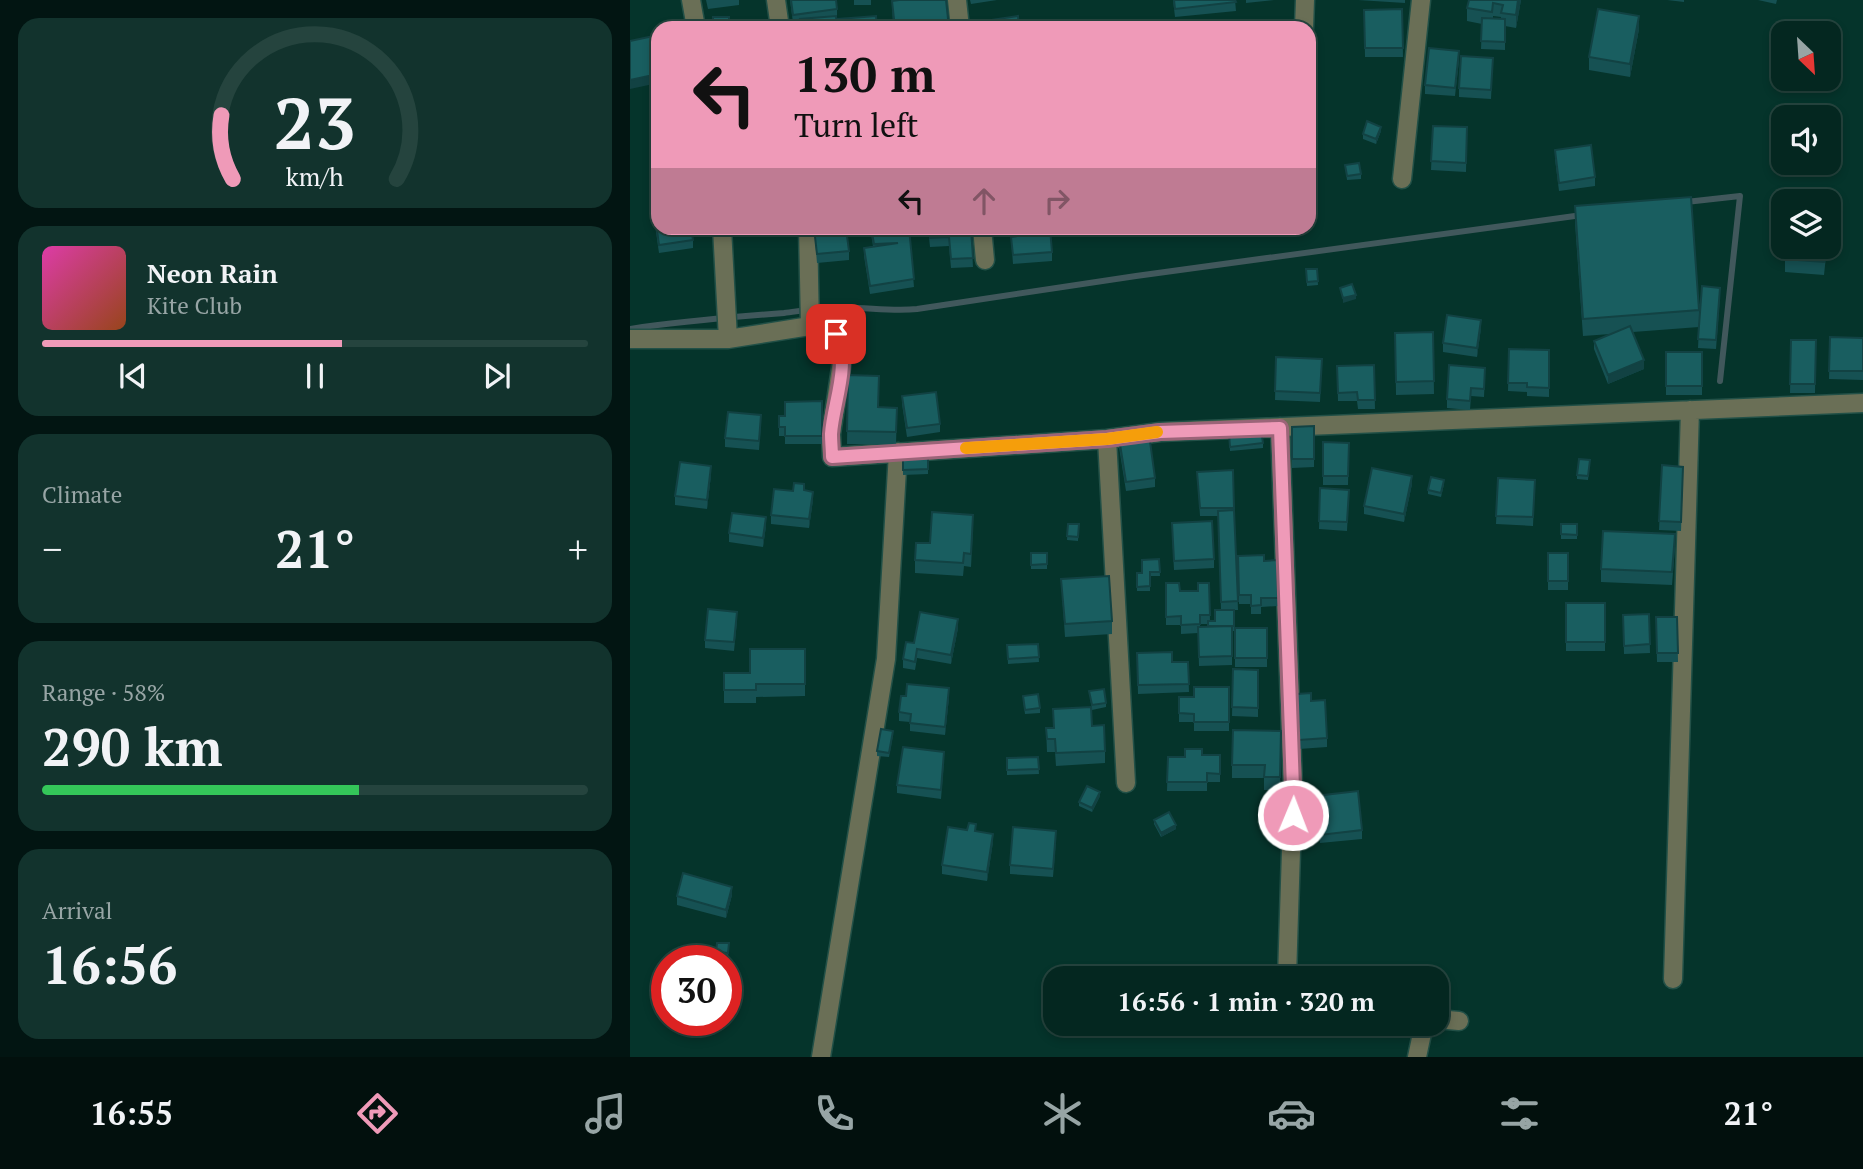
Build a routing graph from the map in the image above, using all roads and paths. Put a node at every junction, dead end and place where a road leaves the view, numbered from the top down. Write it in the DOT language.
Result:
graph roads {
  1 [pos="691,0"];
  2 [pos="776,0"];
  3 [pos="957,0"];
  4 [pos="1305,0"];
  5 [pos="1421,0"];
  6 [pos="695,21"];
  7 [pos="779,21"];
  8 [pos="959,21"];
  9 [pos="1304,21"];
  10 [pos="1402,179"];
  11 [pos="722,235"];
  12 [pos="808,235"];
  13 [pos="983,235"];
  14 [pos="985,260"];
  15 [pos="810,326"];
  16 [pos="630,339"];
  17 [pos="728,339"];
  18 [pos="1863,403"];
  19 [pos="1690,410"];
  20 [pos="1280,428"];
  21 [pos="1107,439"];
  22 [pos="898,452"];
  23 [pos="1126,783"];
  24 [pos="1287,966"];
  25 [pos="1673,979"];
  26 [pos="1449,1020"];
  27 [pos="1459,1021"];
  28 [pos="1421,1036"];
  29 [pos="821,1057"];
  30 [pos="1417,1057"];
  1 -- 6 [label="street"];
  2 -- 7 [label="street"];
  3 -- 8 [label="street"];
  4 -- 9 [label="street"];
  5 -- 10 [label="street"];
  11 -- 17 [label="street"];
  12 -- 15 [label="street"];
  13 -- 14 [label="street"];
  15 -- 17 [label="street"];
  15 -- 22 [label="street"];
  16 -- 17 [label="street"];
  18 -- 19 [label="street"];
  19 -- 20 [label="street"];
  19 -- 25 [label="street"];
  20 -- 21 [label="street"];
  20 -- 24 [label="street"];
  21 -- 22 [label="street"];
  21 -- 23 [label="street"];
  22 -- 29 [label="street"];
  26 -- 27 [label="street"];
  28 -- 30 [label="street"];
}
